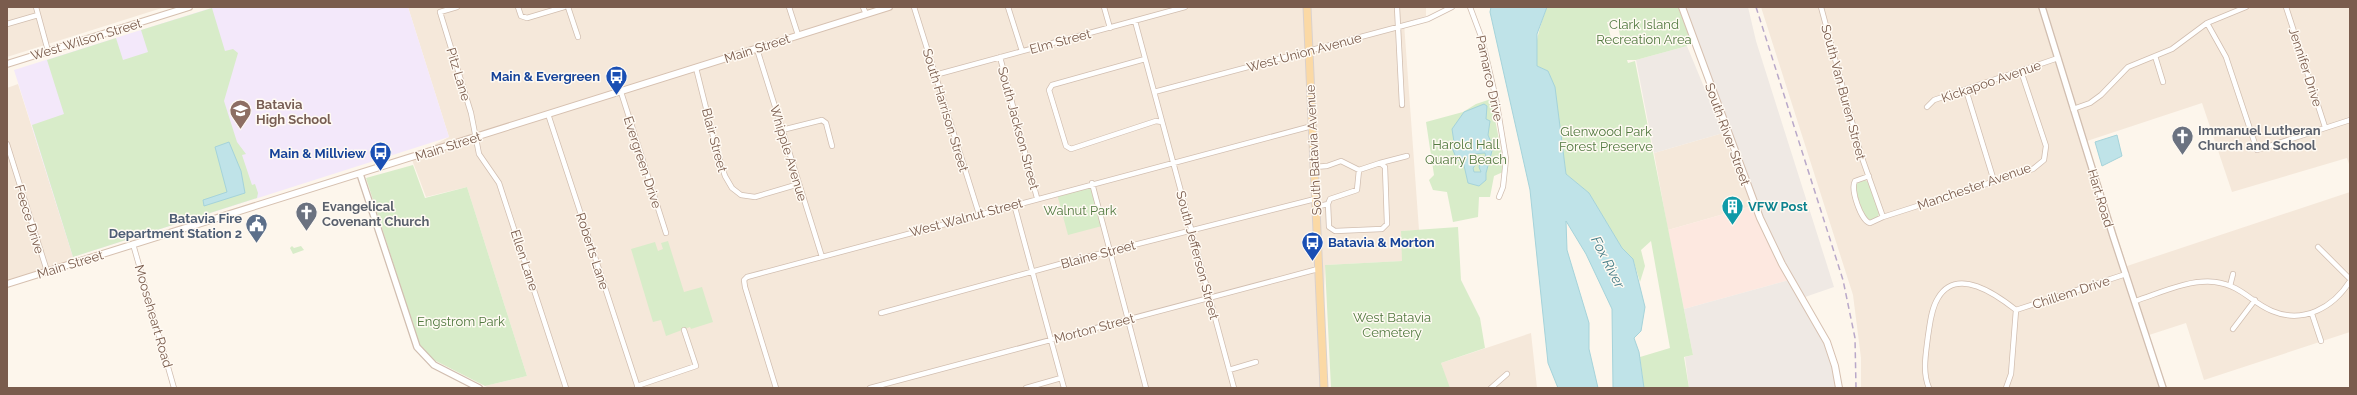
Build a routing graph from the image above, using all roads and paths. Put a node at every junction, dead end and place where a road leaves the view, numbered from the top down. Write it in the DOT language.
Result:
graph roads {
  1 [pos="36,7"];
  2 [pos="189,7"];
  3 [pos="457,7"];
  4 [pos="518,7"];
  5 [pos="564,7"];
  6 [pos="568,7"];
  7 [pos="789,7"];
  8 [pos="863,7"];
  9 [pos="890,7"];
  10 [pos="914,7"];
  11 [pos="1008,7"];
  12 [pos="1104,7"];
  13 [pos="1185,7"];
  14 [pos="1307,7"];
  15 [pos="1397,7"];
  16 [pos="1452,7"];
  17 [pos="1470,7"];
  18 [pos="1682,7"];
  19 [pos="1821,7"];
  20 [pos="2042,7"];
  21 [pos="2246,7"];
  22 [pos="2286,7"];
  23 [pos="866,14"];
  24 [pos="38,15"];
  25 [pos="1135,21"];
  26 [pos="2208,23"];
  27 [pos="7,24"];
  28 [pos="1398,27"];
  29 [pos="1110,28"];
  30 [pos="798,35"];
  31 [pos="578,37"];
  32 [pos="757,49"];
  33 [pos="48,51"];
  34 [pos="1022,51"];
  35 [pos="1308,51"];
  36 [pos="2155,56"];
  37 [pos="1000,57"];
  38 [pos="1145,58"];
  39 [pos="2058,58"];
  40 [pos="7,64"];
  41 [pos="696,68"];
  42 [pos="2021,70"];
  43 [pos="935,75"];
  44 [pos="2163,82"];
  45 [pos="1966,90"];
  46 [pos="620,92"];
  47 [pos="1154,92"];
  48 [pos="1402,105"];
  49 [pos="1928,108"];
  50 [pos="2073,109"];
  51 [pos="548,114"];
  52 [pos="2350,120"];
  53 [pos="1162,122"];
  54 [pos="1312,126"];
  55 [pos="2325,127"];
  56 [pos="782,130"];
  57 [pos="475,137"];
  58 [pos="7,144"];
  59 [pos="832,146"];
  60 [pos="1406,156"];
  61 [pos="1173,162"];
  62 [pos="1380,163"];
  63 [pos="1314,166"];
  64 [pos="1358,170"];
  65 [pos="360,174"];
  66 [pos="1869,176"];
  67 [pos="1994,180"];
  68 [pos="799,184"];
  69 [pos="1092,184"];
  70 [pos="1499,197"];
  71 [pos="1037,198"];
  72 [pos="1315,199"];
  73 [pos="1014,204"];
  74 [pos="1328,204"];
  75 [pos="1315,207"];
  76 [pos="979,214"];
  77 [pos="1883,217"];
  78 [pos="1191,230"];
  79 [pos="666,233"];
  80 [pos="133,244"];
  81 [pos="2318,247"];
  82 [pos="1110,251"];
  83 [pos="822,257"];
  84 [pos="1318,269"];
  85 [pos="47,271"];
  86 [pos="1032,272"];
  87 [pos="2126,274"];
  88 [pos="2233,274"];
  89 [pos="2350,280"];
  90 [pos="7,284"];
  91 [pos="2230,286"];
  92 [pos="1209,298"];
  93 [pos="2255,300"];
  94 [pos="2136,301"];
  95 [pos="2016,310"];
  96 [pos="881,313"];
  97 [pos="2312,314"];
  98 [pos="1128,319"];
  99 [pos="2233,329"];
  100 [pos="684,330"];
  101 [pos="1051,340"];
  102 [pos="2321,341"];
  103 [pos="1256,362"];
  104 [pos="1229,370"];
  105 [pos="1507,374"];
  106 [pos="1061,378"];
  107 [pos="637,387"];
  108 [pos="174,388"];
  109 [pos="479,388"];
  110 [pos="566,388"];
  111 [pos="776,388"];
  112 [pos="873,388"];
  113 [pos="1026,388"];
  114 [pos="1064,388"];
  115 [pos="1145,388"];
  116 [pos="1234,388"];
  117 [pos="1324,388"];
  118 [pos="1491,388"];
  119 [pos="1839,388"];
  120 [pos="1929,388"];
  121 [pos="2006,388"];
  122 [pos="2163,388"];
  1 -- 24 [label="street"];
  2 -- 33 [label="main road, West Wilson Street"];
  3 -- 57 [label="street, Pitz Lane"];
  4 -- 5 [label="street"];
  6 -- 31 [label="street"];
  7 -- 30 [label="street"];
  8 -- 23 [label="street"];
  9 -- 23 [label="main road, Main Street"];
  10 -- 43 [label="street, South Harrison Street"];
  11 -- 34 [label="street, South Jackson Street"];
  12 -- 29 [label="street"];
  13 -- 25 [label="street, Elm Street"];
  14 -- 35 [label="main road, South Batavia Avenue"];
  15 -- 28 [label="street"];
  16 -- 28 [label="street, West Union Avenue"];
  17 -- 70 [label="street, Pamarco Drive"];
  18 -- 119 [label="main road, South River Street"];
  19 -- 66 [label="street, South Van Buren Street"];
  20 -- 39 [label="street, Hart Road"];
  21 -- 26 [label="street"];
  22 -- 55 [label="street, Jennifer Drive"];
  23 -- 30 [label="main road, Main Street"];
  24 -- 27 [label="street"];
  24 -- 33 [label="street"];
  25 -- 29 [label="street, Elm Street"];
  25 -- 38 [label="street, South Jefferson Street"];
  26 -- 36 [label="street"];
  26 -- 55 [label="street"];
  28 -- 35 [label="street, West Union Avenue"];
  28 -- 48 [label="street"];
  29 -- 34 [label="street, Elm Street"];
  30 -- 32 [label="main road, Main Street"];
  32 -- 41 [label="main road, Main Street"];
  32 -- 56 [label="street, Whipple Avenue"];
  33 -- 40 [label="main road, West Wilson Street"];
  34 -- 37 [label="street, Elm Street"];
  35 -- 47 [label="street, West Union Avenue"];
  35 -- 54 [label="main road, South Batavia Avenue"];
  36 -- 44 [label="street"];
  36 -- 50 [label="street"];
  37 -- 43 [label="street, Elm Street"];
  37 -- 71 [label="street, South Jackson Street"];
  38 -- 47 [label="street, South Jefferson Street"];
  38 -- 53 [label="street"];
  39 -- 42 [label="street, Kickapoo Avenue"];
  39 -- 50 [label="street, Hart Road"];
  41 -- 46 [label="main road, Main Street"];
  41 -- 68 [label="street, Blair Street"];
  42 -- 45 [label="street, Kickapoo Avenue"];
  42 -- 67 [label="street, Manchester Avenue"];
  43 -- 76 [label="street, South Harrison Street"];
  45 -- 49 [label="street, Kickapoo Avenue"];
  45 -- 67 [label="street"];
  46 -- 51 [label="main road, Main Street"];
  46 -- 79 [label="street, Evergreen Drive"];
  47 -- 53 [label="street, South Jefferson Street"];
  50 -- 87 [label="street, Hart Road"];
  51 -- 57 [label="main road, Main Street"];
  51 -- 107 [label="street, Roberts Lane"];
  52 -- 55 [label="street"];
  53 -- 61 [label="street, South Jefferson Street"];
  54 -- 61 [label="street, West Walnut Street"];
  54 -- 63 [label="main road, South Batavia Avenue"];
  56 -- 59 [label="street"];
  56 -- 68 [label="street, Whipple Avenue"];
  57 -- 65 [label="main road, Main Street"];
  57 -- 110 [label="street, Ellen Lane"];
  58 -- 85 [label="street, Feece Drive"];
  60 -- 62 [label="street"];
  61 -- 69 [label="street, West Walnut Street"];
  61 -- 78 [label="street, South Jefferson Street"];
  62 -- 64 [label="street"];
  62 -- 74 [label="street"];
  63 -- 64 [label="street"];
  63 -- 72 [label="main road, South Batavia Avenue"];
  64 -- 74 [label="street"];
  65 -- 80 [label="main road, Main Street"];
  65 -- 109 [label="street"];
  66 -- 77 [label="street, South Van Buren Street"];
  66 -- 77 [label="street, South Van Buren Street"];
  67 -- 77 [label="street, Manchester Avenue"];
  68 -- 83 [label="street, Whipple Avenue"];
  69 -- 71 [label="street, West Walnut Street"];
  69 -- 82 [label="street"];
  71 -- 73 [label="street, West Walnut Street"];
  72 -- 75 [label="main road, South Batavia Avenue"];
  72 -- 78 [label="street, Blaine Street"];
  73 -- 76 [label="street, West Walnut Street"];
  73 -- 86 [label="street"];
  74 -- 75 [label="street"];
  75 -- 84 [label="main road, South Batavia Avenue"];
  76 -- 83 [label="street, West Walnut Street"];
  78 -- 82 [label="street, Blaine Street"];
  78 -- 92 [label="street, South Jefferson Street"];
  80 -- 85 [label="main road, Main Street"];
  80 -- 108 [label="street, Mooseheart Road"];
  81 -- 89 [label="street"];
  82 -- 86 [label="street, Blaine Street"];
  82 -- 98 [label="street"];
  83 -- 111 [label="street, West Walnut Street"];
  84 -- 92 [label="street, Morton Street"];
  84 -- 117 [label="main road, South Batavia Avenue"];
  85 -- 90 [label="main road, Main Street"];
  86 -- 96 [label="street, Blaine Street"];
  86 -- 101 [label="street"];
  87 -- 94 [label="street, Hart Road"];
  87 -- 95 [label="street, Chillem Drive"];
  88 -- 91 [label="street"];
  89 -- 97 [label="street"];
  91 -- 93 [label="street"];
  91 -- 94 [label="street"];
  92 -- 98 [label="street, Morton Street"];
  92 -- 104 [label="street, South Jefferson Street"];
  93 -- 97 [label="street"];
  93 -- 99 [label="street"];
  94 -- 122 [label="street, Hart Road"];
  95 -- 120 [label="street, Chillem Drive"];
  95 -- 121 [label="street, Chillem Drive"];
  97 -- 102 [label="street"];
  98 -- 101 [label="street, Morton Street"];
  98 -- 115 [label="street"];
  100 -- 107 [label="street"];
  101 -- 106 [label="street"];
  101 -- 112 [label="street, Morton Street"];
  103 -- 104 [label="street"];
  104 -- 116 [label="street, South Jefferson Street"];
  105 -- 118 [label="street"];
  106 -- 113 [label="street"];
  106 -- 114 [label="street"];
}
